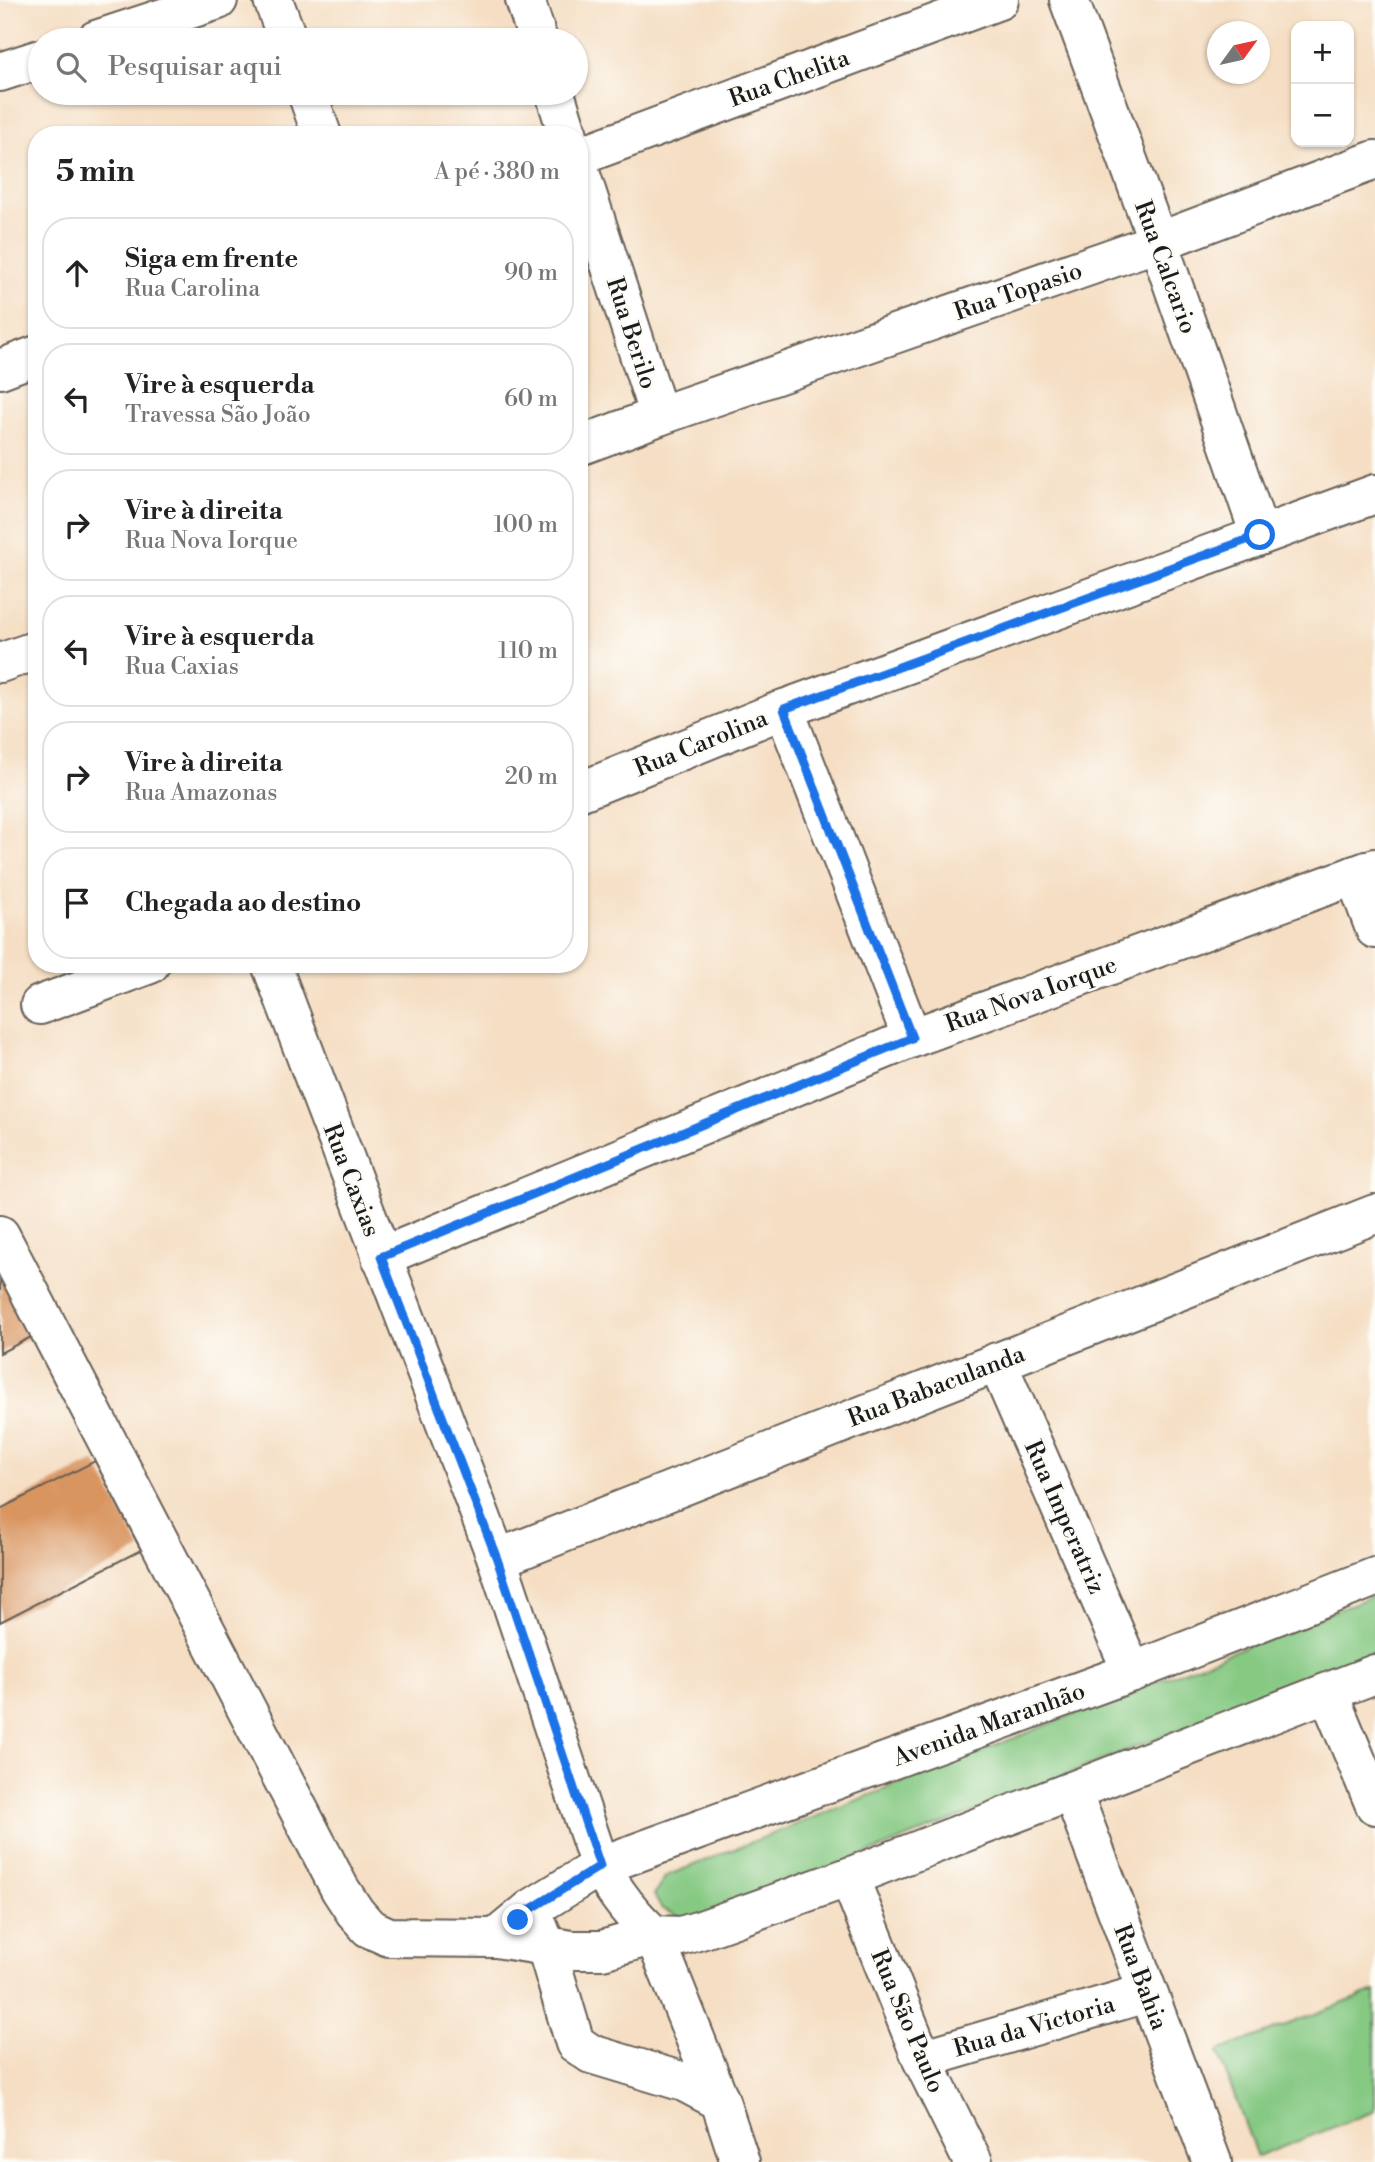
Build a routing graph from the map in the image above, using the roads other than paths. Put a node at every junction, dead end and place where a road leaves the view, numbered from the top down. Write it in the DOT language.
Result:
graph roads {
  1 [pos="218,0"];
  2 [pos="273,0"];
  3 [pos="525,0"];
  4 [pos="999,0"];
  5 [pos="1069,0"];
  6 [pos="133,28"];
  7 [pos="284,28"];
  8 [pos="534,28"];
  9 [pos="28,63"];
  10 [pos="0,72"];
  11 [pos="311,105"];
  12 [pos="559,105"];
  13 [pos="319,126"];
  14 [pos="565,126"];
  15 [pos="588,153"];
  16 [pos="1375,160"];
  17 [pos="588,197"];
  18 [pos="1158,242"];
  19 [pos="28,358"];
  20 [pos="0,369"];
  21 [pos="659,416"];
  22 [pos="588,443"];
  23 [pos="1375,494"];
  24 [pos="1260,535"];
  25 [pos="28,653"];
  26 [pos="0,663"];
  27 [pos="784,709"];
  28 [pos="588,788"];
  29 [pos="1365,871"];
  30 [pos="1375,929"];
  31 [pos="126,973"];
  32 [pos="274,973"];
  33 [pos="40,1006"];
  34 [pos="912,1038"];
  35 [pos="1375,1214"];
  36 [pos="0,1235"];
  37 [pos="381,1257"];
  38 [pos="997,1362"];
  39 [pos="497,1559"];
  40 [pos="1375,1577"];
  41 [pos="1132,1672"];
  42 [pos="1375,1674"];
  43 [pos="1328,1693"];
  44 [pos="1072,1791"];
  45 [pos="1375,1805"];
  46 [pos="600,1866"];
  47 [pos="849,1877"];
  48 [pos="531,1909"];
  49 [pos="654,1935"];
  50 [pos="496,1938"];
  51 [pos="546,1946"];
  52 [pos="1146,1993"];
  53 [pos="922,2059"];
  54 [pos="720,2101"];
  55 [pos="740,2162"];
  56 [pos="974,2162"];
  57 [pos="1212,2162"];
  1 -- 6 [label="street"];
  2 -- 7 [label="street"];
  3 -- 8 [label="street"];
  4 -- 15 [label="street, Rua Chelita"];
  5 -- 18 [label="street, Rua Calcario"];
  9 -- 10 [label="street"];
  11 -- 13 [label="street"];
  12 -- 14 [label="street"];
  16 -- 18 [label="street, Rua Topasio"];
  17 -- 21 [label="street, Rua Berilo"];
  18 -- 21 [label="street, Rua Topasio"];
  18 -- 24 [label="street, Rua Calcario"];
  19 -- 20 [label="street"];
  21 -- 22 [label="street, Rua Topasio"];
  23 -- 24 [label="street, Rua Carolina"];
  24 -- 27 [label="street, Rua Carolina"];
  25 -- 26 [label="street"];
  27 -- 28 [label="street, Rua Carolina"];
  27 -- 34 [label="street"];
  29 -- 30 [label="street"];
  29 -- 34 [label="street, Rua Nova Iorque"];
  31 -- 33 [label="street"];
  32 -- 37 [label="street, Rua Caxias"];
  34 -- 37 [label="street, Rua Nova Iorque"];
  35 -- 38 [label="street, Rua Babaculanda"];
  36 -- 50 [label="street"];
  37 -- 39 [label="street, Rua Caxias"];
  38 -- 39 [label="street, Rua Babaculanda"];
  38 -- 41 [label="street, Rua Imperatriz"];
  39 -- 46 [label="street, Rua Caxias"];
  40 -- 41 [label="street, Avenida Maranhão"];
  41 -- 46 [label="street, Avenida Maranhão"];
  42 -- 43 [label="street"];
  43 -- 44 [label="street"];
  43 -- 45 [label="street"];
  44 -- 47 [label="street"];
  44 -- 52 [label="street, Rua Bahia"];
  46 -- 48 [label="street, Avenida Maranhão"];
  46 -- 49 [label="street, Rua Caxias"];
  47 -- 49 [label="street"];
  47 -- 53 [label="street, Rua São Paulo"];
  48 -- 50 [label="street, Avenida Maranhão"];
  48 -- 51 [label="street"];
  49 -- 51 [label="street"];
  49 -- 54 [label="street"];
  50 -- 51 [label="street"];
  51 -- 54 [label="street"];
  52 -- 53 [label="street, Rua da Victoria"];
  52 -- 57 [label="street, Rua Bahia"];
  53 -- 56 [label="street, Rua São Paulo"];
  54 -- 55 [label="street"];
}
